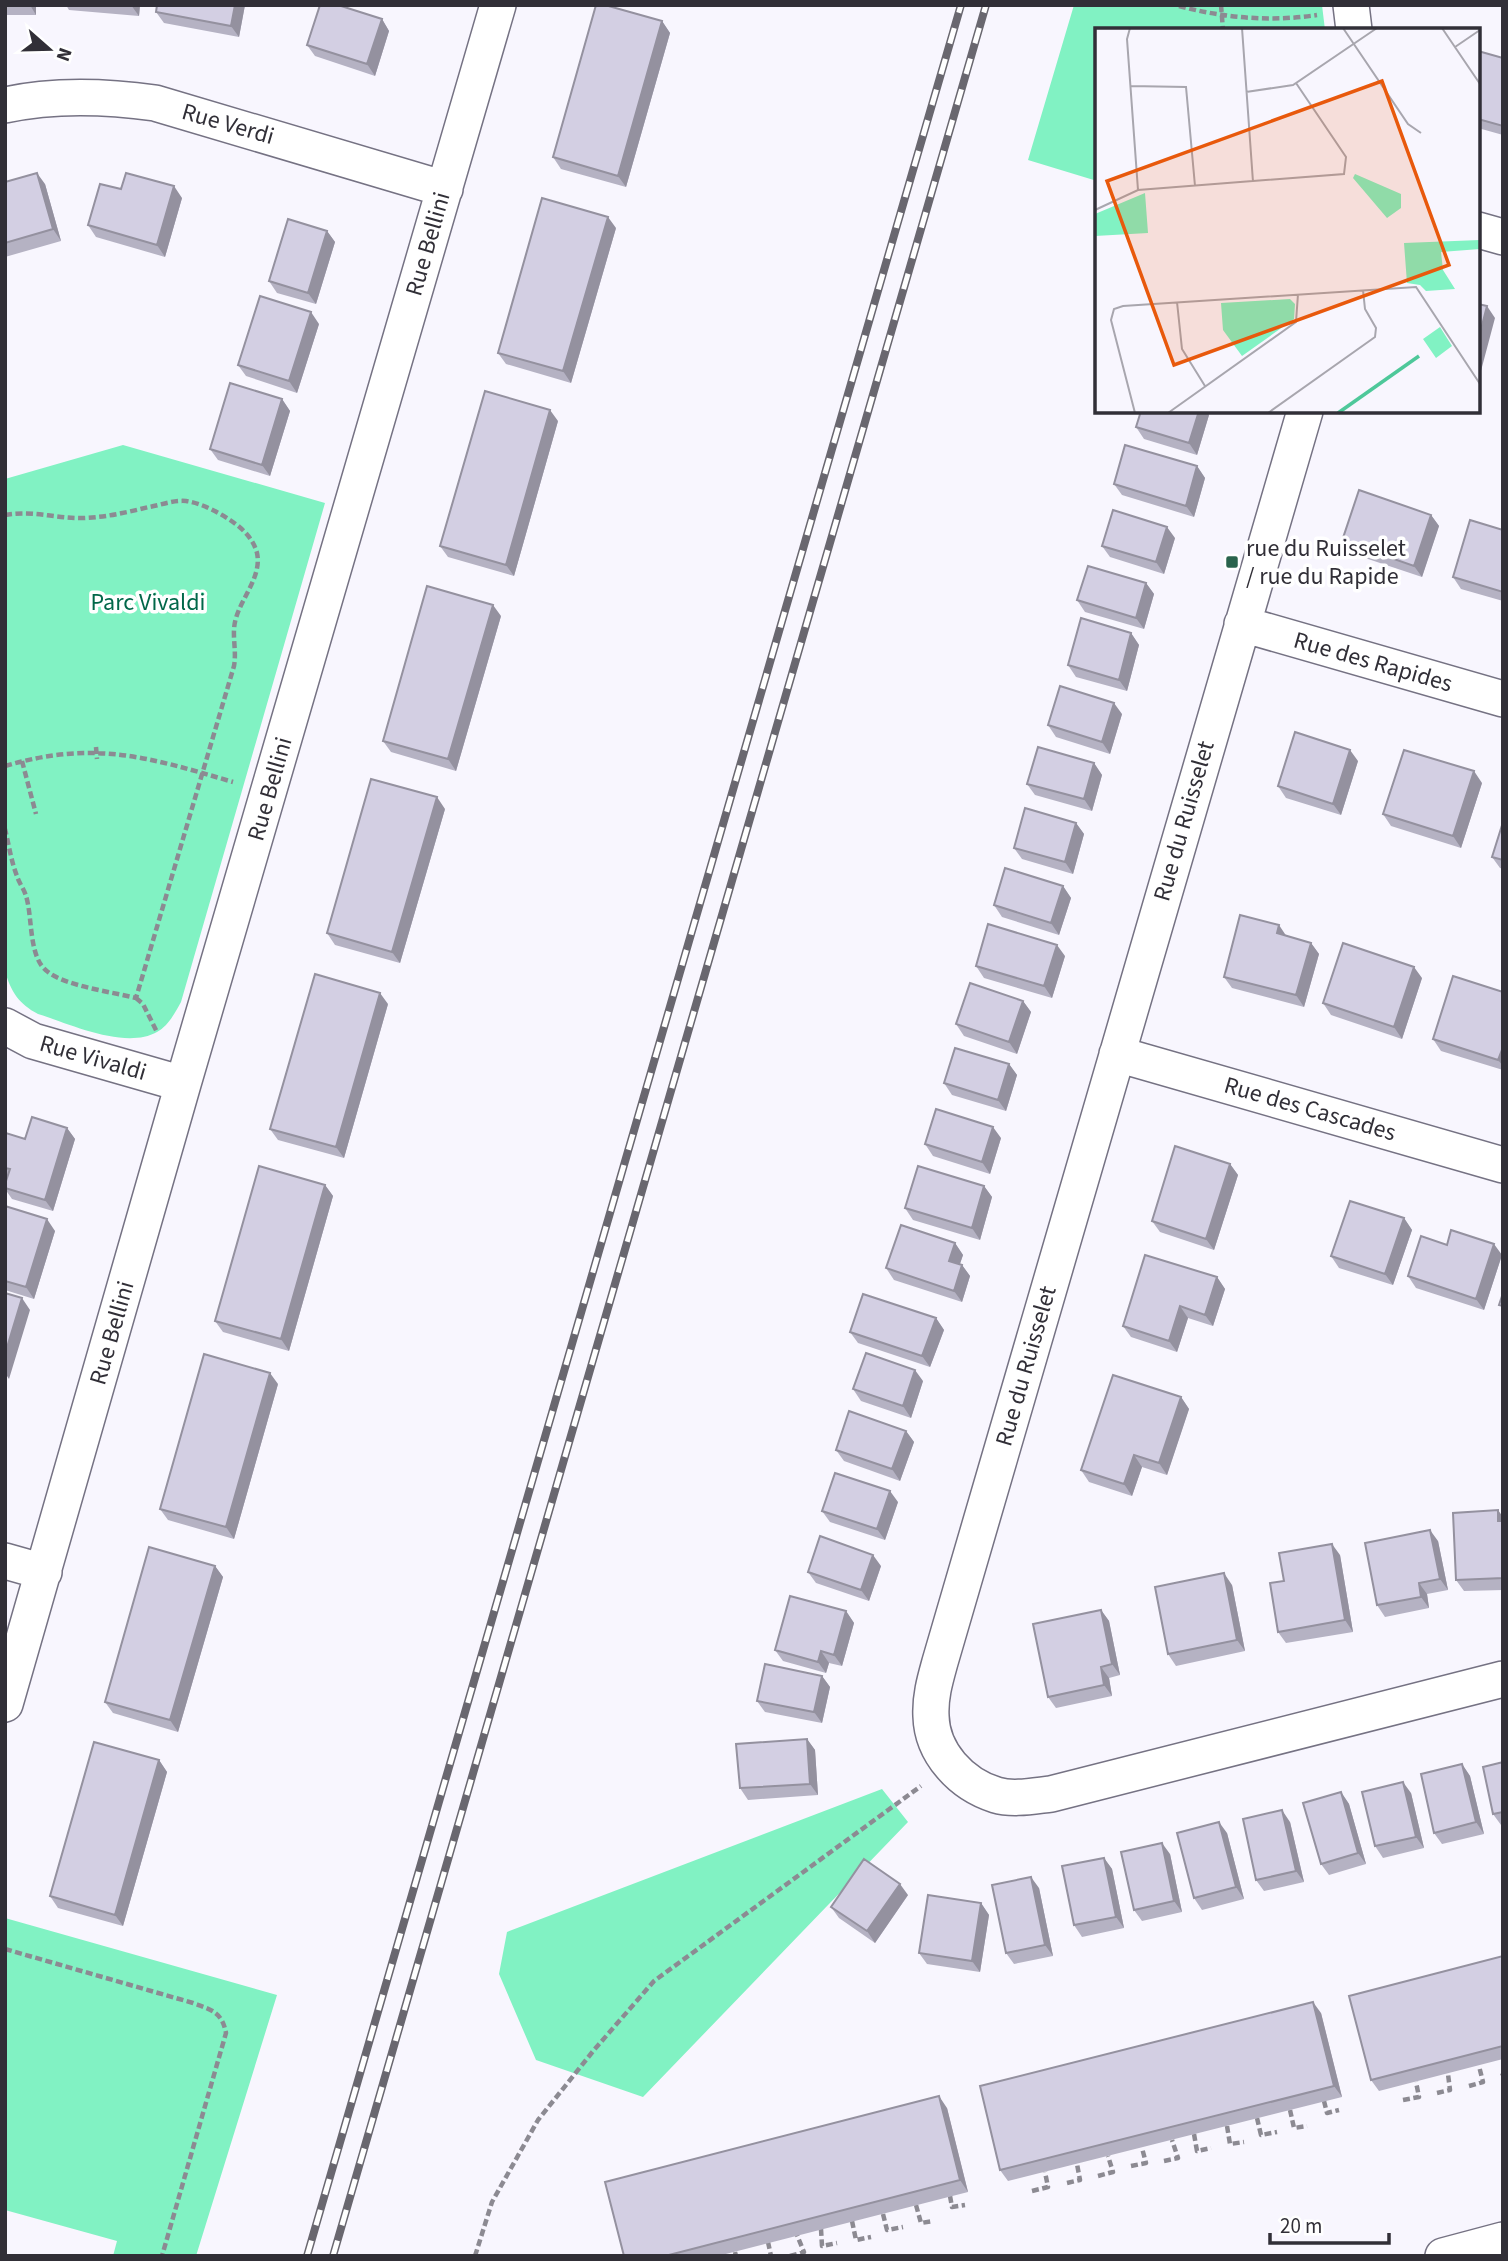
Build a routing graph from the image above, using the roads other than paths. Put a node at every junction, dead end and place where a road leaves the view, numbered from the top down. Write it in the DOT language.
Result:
graph roads {
  1 [pos="498,5"];
  2 [pos="5,105"];
  3 [pos="445,188"];
  4 [pos="1480,231"];
  5 [pos="1503,237"];
  6 [pos="1304,413"];
  7 [pos="1242,624"];
  8 [pos="1503,699"];
  9 [pos="5,1026"];
  10 [pos="1117,1054"];
  11 [pos="183,1084"];
  12 [pos="1503,1165"];
  13 [pos="5,1561"];
  14 [pos="44,1572"];
  15 [pos="1503,1679"];
  16 [pos="5,1704"];
  17 [pos="1503,2240"];
  18 [pos="1443,2256"];
  1 -- 3 [label="street, Rue Bellini"];
  2 -- 3 [label="street, Rue Verdi"];
  3 -- 11 [label="street, Rue Bellini"];
  4 -- 5 [label="street"];
  6 -- 7 [label="street, Rue du Ruisselet"];
  7 -- 8 [label="street, Rue des Rapides"];
  7 -- 10 [label="street, Rue du Ruisselet"];
  9 -- 11 [label="street, Rue Vivaldi"];
  10 -- 12 [label="street, Rue des Cascades"];
  10 -- 15 [label="street, Rue du Ruisselet"];
  11 -- 14 [label="street, Rue Bellini"];
  13 -- 14 [label="street"];
  14 -- 16 [label="street, Rue Bellini"];
  17 -- 18 [label="street"];
}
